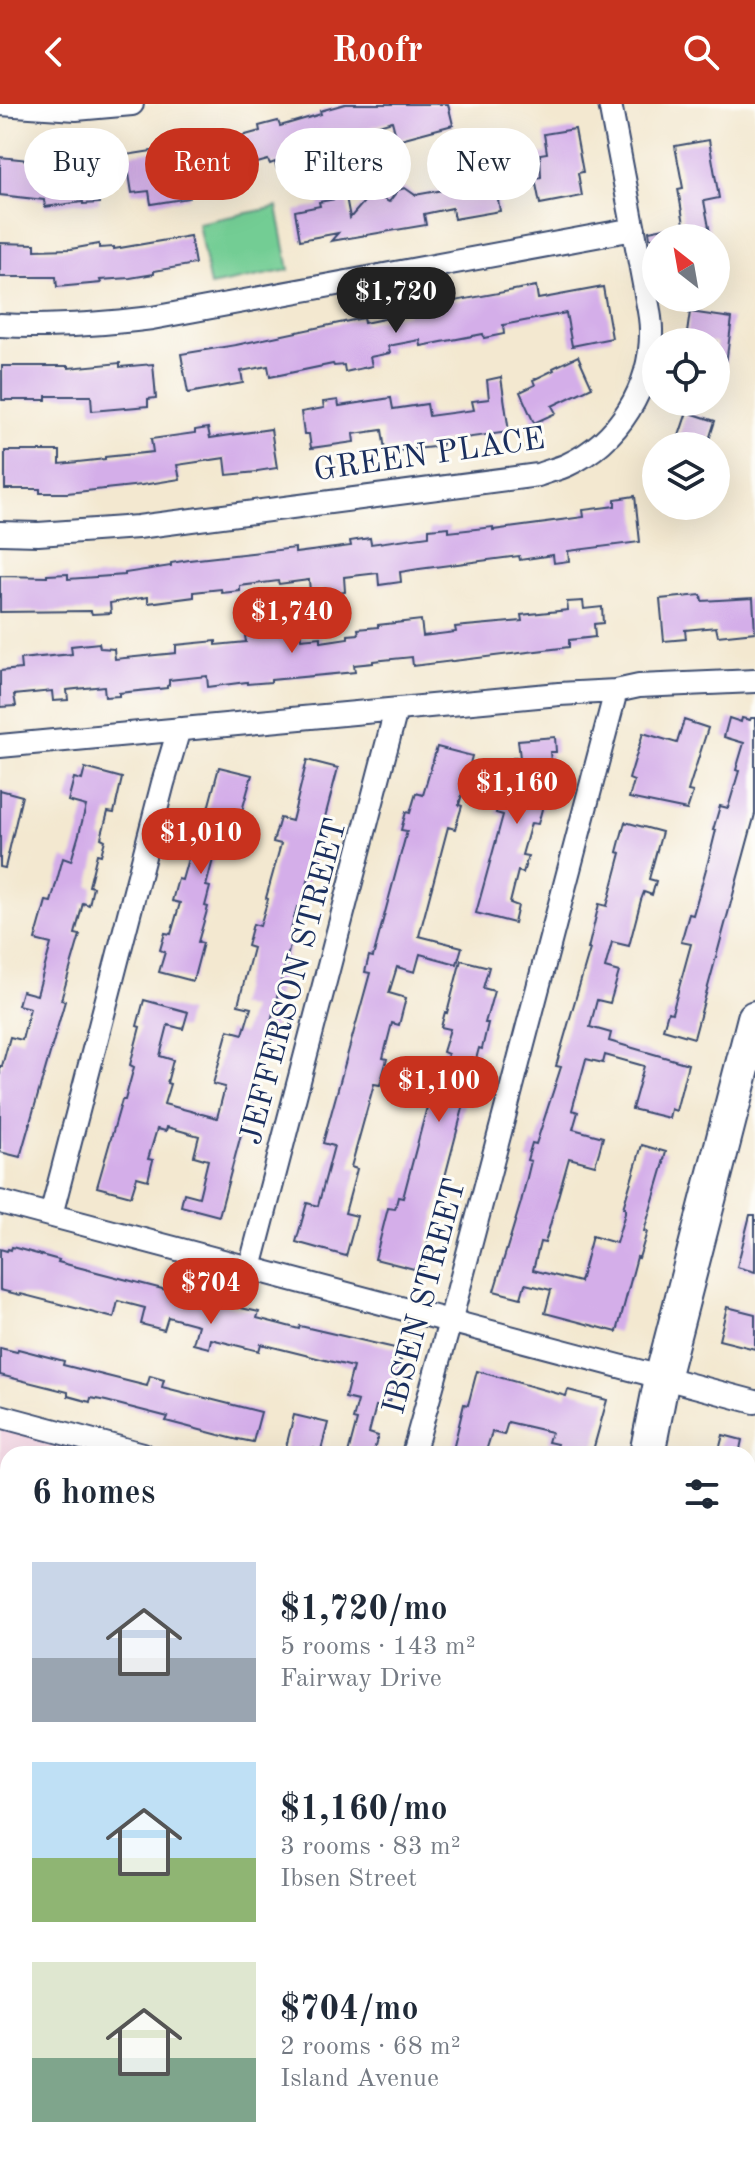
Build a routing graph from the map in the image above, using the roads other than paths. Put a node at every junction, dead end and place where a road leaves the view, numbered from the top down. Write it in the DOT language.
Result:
graph roads {
  1 [pos="0,104"];
  2 [pos="132,104"];
  3 [pos="610,104"];
  4 [pos="634,229"];
  5 [pos="0,325"];
  6 [pos="0,533"];
  7 [pos="755,681"];
  8 [pos="616,691"];
  9 [pos="396,710"];
  10 [pos="179,729"];
  11 [pos="0,746"];
  12 [pos="755,1018"];
  13 [pos="0,1202"];
  14 [pos="51,1215"];
  15 [pos="250,1268"];
  16 [pos="450,1322"];
  17 [pos="662,1378"];
  18 [pos="755,1402"];
  19 [pos="0,1416"];
  20 [pos="112,1446"];
  21 [pos="415,1446"];
  22 [pos="649,1446"];
  1 -- 2 [label="street"];
  3 -- 4 [label="street, GREEN PLACE"];
  4 -- 5 [label="street"];
  4 -- 6 [label="street, GREEN PLACE"];
  7 -- 8 [label="street"];
  8 -- 9 [label="street"];
  8 -- 16 [label="street, IBSEN STREET"];
  9 -- 10 [label="street"];
  9 -- 15 [label="street, JEFFERSON STREET"];
  10 -- 11 [label="street"];
  10 -- 14 [label="street"];
  12 -- 17 [label="main road"];
  13 -- 14 [label="street"];
  14 -- 15 [label="street"];
  15 -- 16 [label="street"];
  16 -- 17 [label="street"];
  16 -- 21 [label="street, IBSEN STREET"];
  17 -- 18 [label="street"];
  17 -- 22 [label="main road"];
  19 -- 20 [label="street"];
}
